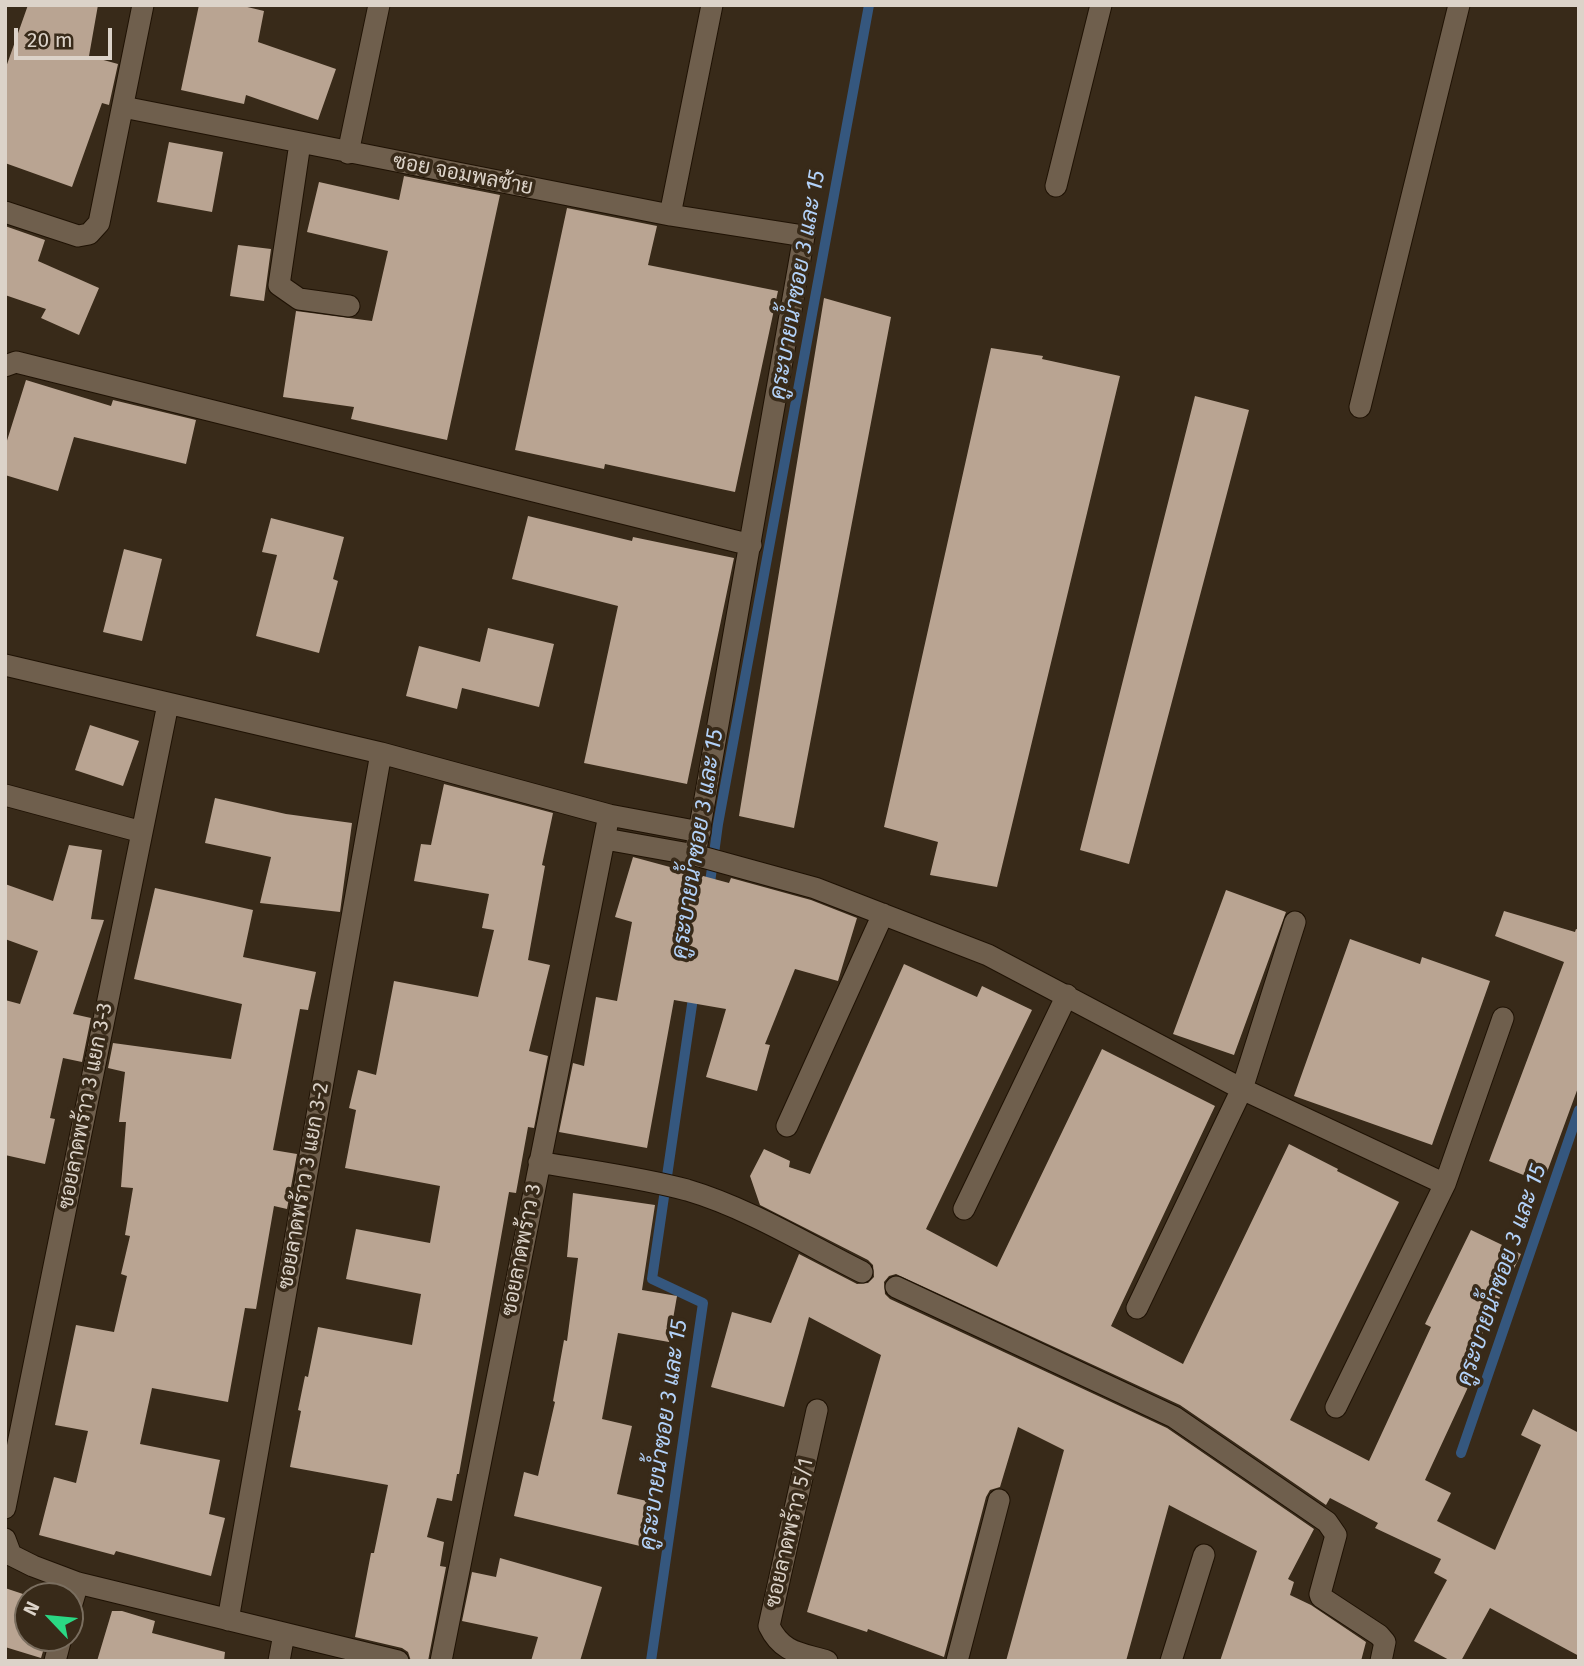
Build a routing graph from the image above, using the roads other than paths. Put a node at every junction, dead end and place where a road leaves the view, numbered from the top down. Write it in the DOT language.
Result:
graph roads {
  1 [pos="144,5"];
  2 [pos="379,5"];
  3 [pos="712,5"];
  4 [pos="1101,5"];
  5 [pos="1459,5"];
  6 [pos="123,107"];
  7 [pos="300,143"];
  8 [pos="348,153"];
  9 [pos="1056,186"];
  10 [pos="5,212"];
  11 [pos="670,215"];
  12 [pos="349,306"];
  13 [pos="5,366"];
  14 [pos="1360,407"];
  15 [pos="751,545"];
  16 [pos="5,665"];
  17 [pos="167,704"];
  18 [pos="381,753"];
  19 [pos="5,794"];
  20 [pos="609,815"];
  21 [pos="142,832"];
  22 [pos="700,832"];
  23 [pos="605,839"];
  24 [pos="709,859"];
  25 [pos="883,914"];
  26 [pos="1295,922"];
  27 [pos="1067,995"];
  28 [pos="1503,1018"];
  29 [pos="1241,1088"];
  30 [pos="788,1126"];
  31 [pos="539,1163"];
  32 [pos="1445,1184"];
  33 [pos="964,1209"];
  34 [pos="862,1272"];
  35 [pos="896,1287"];
  36 [pos="1138,1308"];
  37 [pos="1336,1407"];
  38 [pos="817,1410"];
  39 [pos="999,1500"];
  40 [pos="5,1508"];
  41 [pos="5,1539"];
  42 [pos="1204,1555"];
  43 [pos="75,1582"];
  44 [pos="84,1584"];
  45 [pos="228,1620"];
  46 [pos="284,1634"];
  47 [pos="279,1661"];
  48 [pos="398,1661"];
  49 [pos="441,1661"];
  50 [pos="827,1661"];
  51 [pos="957,1661"];
  52 [pos="1171,1661"];
  53 [pos="1381,1661"];
  1 -- 6 [label="street"];
  2 -- 8 [label="street"];
  3 -- 11 [label="street"];
  4 -- 9 [label="street"];
  5 -- 14 [label="street"];
  6 -- 7 [label="street, ซอย จอมพลซ้าย"];
  6 -- 10 [label="street"];
  7 -- 8 [label="street, ซอย จอมพลซ้าย"];
  7 -- 12 [label="street"];
  8 -- 11 [label="street, ซอย จอมพลซ้าย"];
  11 -- 15 [label="street, ซอย จอมพลซ้าย"];
  13 -- 15 [label="street"];
  15 -- 22 [label="street"];
  16 -- 17 [label="street"];
  17 -- 18 [label="street"];
  17 -- 21 [label="street, ซอยลาดพร้าว 3 แยก 3-3"];
  18 -- 20 [label="street"];
  18 -- 45 [label="street, ซอยลาดพร้าว 3 แยก 3-2"];
  19 -- 21 [label="street"];
  20 -- 22 [label="street"];
  20 -- 23 [label="street, ซอยลาดพร้าว 3"];
  21 -- 40 [label="street, ซอยลาดพร้าว 3 แยก 3-3"];
  22 -- 24 [label="street"];
  23 -- 24 [label="street"];
  23 -- 31 [label="street, ซอยลาดพร้าว 3"];
  24 -- 25 [label="street"];
  25 -- 27 [label="street"];
  25 -- 30 [label="street"];
  26 -- 29 [label="street"];
  27 -- 29 [label="street"];
  27 -- 33 [label="street"];
  28 -- 32 [label="street"];
  29 -- 32 [label="street"];
  29 -- 36 [label="street"];
  31 -- 34 [label="street"];
  31 -- 49 [label="street, ซอยลาดพร้าว 3"];
  32 -- 37 [label="street"];
  35 -- 53 [label="street"];
  38 -- 50 [label="street, ซอยลาดพร้าว 5/1"];
  39 -- 51 [label="street"];
  41 -- 43 [label="street"];
  42 -- 52 [label="street"];
  44 -- 45 [label="street"];
  45 -- 46 [label="street"];
  46 -- 47 [label="street"];
  46 -- 48 [label="street"];
}
